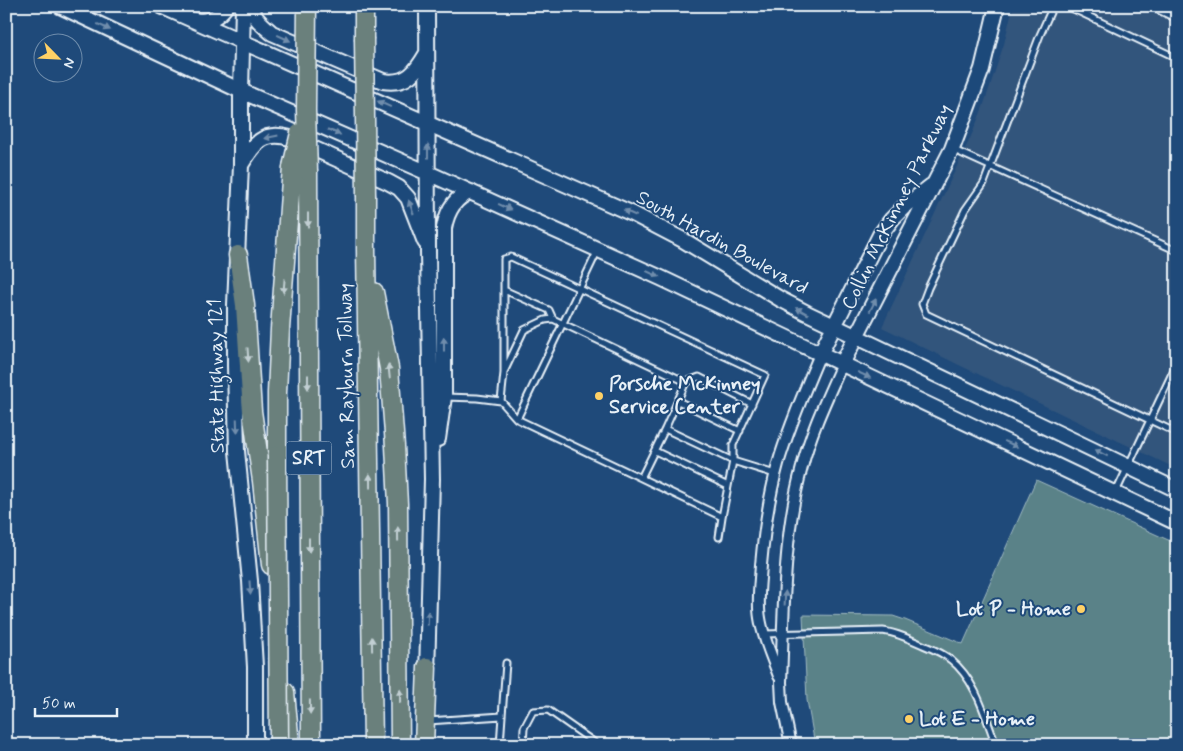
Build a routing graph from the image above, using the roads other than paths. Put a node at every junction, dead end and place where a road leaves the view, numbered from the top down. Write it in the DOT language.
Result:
graph roads {
  1 [pos="60,6"];
  2 [pos="161,6"];
  3 [pos="226,6"];
  4 [pos="243,6"];
  5 [pos="249,6"];
  6 [pos="307,6"];
  7 [pos="364,6"];
  8 [pos="427,6"];
  9 [pos="997,6"];
  10 [pos="1052,6"];
  11 [pos="1067,6"];
  12 [pos="1150,6"];
  13 [pos="1177,19"];
  14 [pos="192,20"];
  15 [pos="242,42"];
  16 [pos="428,53"];
  17 [pos="1177,58"];
  18 [pos="241,91"];
  19 [pos="428,124"];
  20 [pos="952,149"];
  21 [pos="241,165"];
  22 [pos="991,166"];
  23 [pos="300,169"];
  24 [pos="428,173"];
  25 [pos="936,181"];
  26 [pos="471,192"];
  27 [pos="366,249"];
  28 [pos="598,249"];
  29 [pos="1177,251"];
  30 [pos="428,252"];
  31 [pos="238,254"];
  32 [pos="580,288"];
  33 [pos="504,290"];
  34 [pos="553,319"];
  35 [pos="562,324"];
  36 [pos="834,327"];
  37 [pos="856,338"];
  38 [pos="820,354"];
  39 [pos="1177,363"];
  40 [pos="842,364"];
  41 [pos="504,373"];
  42 [pos="686,382"];
  43 [pos="444,397"];
  44 [pos="501,401"];
  45 [pos="678,401"];
  46 [pos="752,404"];
  47 [pos="517,419"];
  48 [pos="1150,421"];
  49 [pos="665,429"];
  50 [pos="740,431"];
  51 [pos="1177,433"];
  52 [pos="655,451"];
  53 [pos="733,461"];
  54 [pos="1128,466"];
  55 [pos="776,474"];
  56 [pos="641,478"];
  57 [pos="432,479"];
  58 [pos="728,486"];
  59 [pos="1177,490"];
  60 [pos="1116,494"];
  61 [pos="722,516"];
  62 [pos="1177,523"];
  63 [pos="719,537"];
  64 [pos="783,633"];
  65 [pos="764,634"];
  66 [pos="506,663"];
  67 [pos="427,667"];
  68 [pos="780,682"];
  69 [pos="502,716"];
  70 [pos="427,721"];
  71 [pos="255,745"];
  72 [pos="279,745"];
  73 [pos="290,745"];
  74 [pos="311,745"];
  75 [pos="373,745"];
  76 [pos="400,745"];
  77 [pos="426,745"];
  78 [pos="500,745"];
  79 [pos="523,745"];
  80 [pos="598,745"];
  81 [pos="791,745"];
  82 [pos="996,745"];
  1 -- 18 [label="main road, one-way"];
  2 -- 14 [label="main road, South Hardin Boulevard"];
  3 -- 14 [label="main road"];
  4 -- 15 [label="main road, State Highway 121"];
  5 -- 16 [label="main road, one-way"];
  6 -- 23 [label="highway, bridge"];
  7 -- 27 [label="highway, Sam Rayburn Tollway, bridge"];
  8 -- 16 [label="main road"];
  9 -- 20 [label="main road, Collin McKinney Parkway"];
  10 -- 22 [label="lane"];
  11 -- 17 [label="lane"];
  12 -- 13 [label="lane"];
  14 -- 15 [label="main road, South Hardin Boulevard"];
  15 -- 18 [label="main road, State Highway 121"];
  19 -- 15 [label="main road, South Hardin Boulevard, one-way"];
  16 -- 19 [label="main road"];
  18 -- 21 [label="main road, State Highway 121"];
  18 -- 24 [label="main road, one-way"];
  24 -- 19 [label="main road, one-way"];
  36 -- 19 [label="main road, South Hardin Boulevard, one-way"];
  20 -- 22 [label="lane"];
  20 -- 25 [label="main road, Collin McKinney Parkway"];
  30 -- 21 [label="main road, one-way"];
  21 -- 31 [label="main road, State Highway 121"];
  22 -- 29 [label="lane"];
  22 -- 48 [label="lane"];
  23 -- 72 [label="highway, one-way, bridge"];
  23 -- 74 [label="highway, Sam Rayburn Tollway / SRT, one-way"];
  24 -- 26 [label="main road"];
  24 -- 30 [label="main road"];
  25 -- 36 [label="main road"];
  37 -- 25 [label="main road, Collin McKinney Parkway, one-way"];
  26 -- 28 [label="main road, one-way"];
  43 -- 26 [label="main road, one-way"];
  75 -- 27 [label="highway, Sam Rayburn Tollway, one-way"];
  76 -- 27 [label="highway, one-way"];
  28 -- 32 [label="lane"];
  28 -- 38 [label="main road, one-way"];
  30 -- 57 [label="main road"];
  31 -- 71 [label="main road, State Highway 121, one-way"];
  31 -- 73 [label="highway, one-way"];
  32 -- 33 [label="lane"];
  32 -- 35 [label="lane"];
  32 -- 46 [label="lane"];
  33 -- 34 [label="lane"];
  33 -- 41 [label="lane"];
  34 -- 35 [label="lane"];
  34 -- 41 [label="lane"];
  35 -- 42 [label="lane"];
  35 -- 47 [label="lane"];
  36 -- 37 [label="main road, South Hardin Boulevard"];
  36 -- 38 [label="main road"];
  37 -- 40 [label="main road, Collin McKinney Parkway"];
  54 -- 37 [label="main road, South Hardin Boulevard, one-way"];
  38 -- 40 [label="main road"];
  38 -- 55 [label="street"];
  39 -- 48 [label="lane"];
  40 -- 60 [label="main road, one-way"];
  64 -- 40 [label="street, one-way"];
  41 -- 44 [label="lane"];
  42 -- 45 [label="lane"];
  42 -- 46 [label="lane"];
  43 -- 44 [label="lane"];
  43 -- 57 [label="main road"];
  44 -- 47 [label="lane"];
  45 -- 49 [label="lane"];
  45 -- 50 [label="lane"];
  46 -- 50 [label="lane"];
  47 -- 56 [label="lane"];
  48 -- 51 [label="lane"];
  48 -- 54 [label="lane"];
  49 -- 52 [label="lane"];
  49 -- 53 [label="lane"];
  50 -- 53 [label="lane"];
  52 -- 56 [label="lane"];
  52 -- 58 [label="lane"];
  53 -- 55 [label="lane"];
  53 -- 58 [label="lane"];
  54 -- 59 [label="main road, South Hardin Boulevard"];
  54 -- 60 [label="lane"];
  55 -- 65 [label="street"];
  56 -- 61 [label="lane"];
  67 -- 57 [label="main road, one-way"];
  58 -- 61 [label="lane"];
  60 -- 62 [label="main road"];
  61 -- 63 [label="lane"];
  64 -- 65 [label="lane"];
  64 -- 68 [label="street"];
  64 -- 82 [label="lane"];
  65 -- 68 [label="street"];
  66 -- 69 [label="lane"];
  67 -- 70 [label="main road"];
  67 -- 77 [label="highway"];
  68 -- 81 [label="street"];
  69 -- 70 [label="lane"];
  69 -- 78 [label="lane"];
  70 -- 77 [label="main road"];
  79 -- 80 [label="lane"];
}
